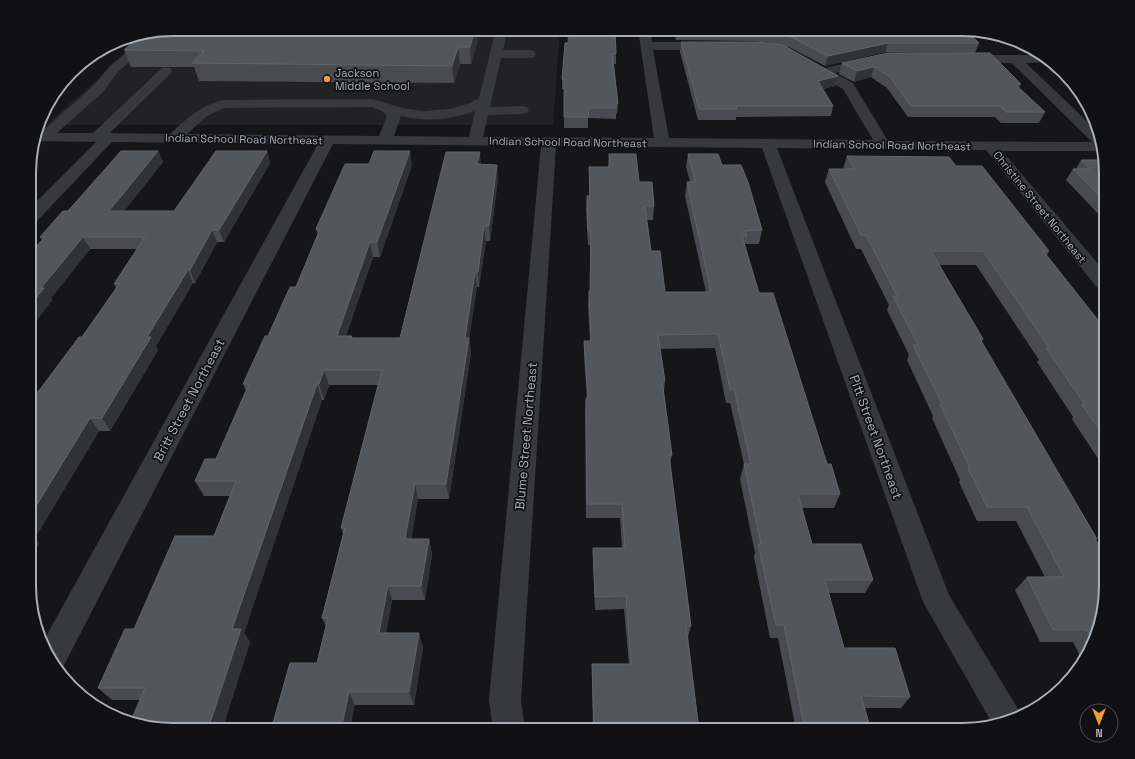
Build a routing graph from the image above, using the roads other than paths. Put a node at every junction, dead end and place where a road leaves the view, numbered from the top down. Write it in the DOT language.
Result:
graph roads {
  1 [pos="500,36"];
  2 [pos="645,36"];
  3 [pos="148,39"];
  4 [pos="646,46"];
  5 [pos="724,46"];
  6 [pos="496,54"];
  7 [pos="530,54"];
  8 [pos="791,55"];
  9 [pos="954,59"];
  10 [pos="1015,59"];
  11 [pos="1038,59"];
  12 [pos="878,60"];
  13 [pos="166,71"];
  14 [pos="823,72"];
  15 [pos="484,105"];
  16 [pos="387,108"];
  17 [pos="1093,135"];
  18 [pos="41,136"];
  19 [pos="41,137"];
  20 [pos="103,138"];
  21 [pos="174,138"];
  22 [pos="328,140"];
  23 [pos="385,140"];
  24 [pos="475,141"];
  25 [pos="510,141"];
  26 [pos="549,142"];
  27 [pos="662,143"];
  28 [pos="768,144"];
  29 [pos="883,145"];
  30 [pos="990,146"];
  31 [pos="1096,147"];
  32 [pos="36,211"];
  33 [pos="1099,278"];
  34 [pos="54,653"];
  35 [pos="1005,716"];
  36 [pos="508,723"];
  1 -- 6 [label="street"];
  2 -- 4 [label="street"];
  3 -- 18 [label="street"];
  4 -- 5 [label="street"];
  4 -- 27 [label="street"];
  6 -- 7 [label="street"];
  6 -- 15 [label="street"];
  8 -- 14 [label="street"];
  9 -- 10 [label="street"];
  10 -- 11 [label="street"];
  10 -- 17 [label="street"];
  12 -- 14 [label="street"];
  13 -- 20 [label="street"];
  14 -- 29 [label="street"];
  15 -- 16 [label="street"];
  15 -- 24 [label="street"];
  15 -- 25 [label="street"];
  16 -- 21 [label="street"];
  16 -- 23 [label="street"];
  19 -- 20 [label="street, Indian School Road Northeast"];
  20 -- 21 [label="street, Indian School Road Northeast"];
  20 -- 32 [label="street"];
  21 -- 22 [label="street, Indian School Road Northeast"];
  22 -- 23 [label="street, Indian School Road Northeast"];
  22 -- 34 [label="street, Britt Street Northeast"];
  23 -- 24 [label="street, Indian School Road Northeast"];
  24 -- 25 [label="street, Indian School Road Northeast"];
  25 -- 26 [label="street, Indian School Road Northeast"];
  26 -- 27 [label="street, Indian School Road Northeast"];
  26 -- 36 [label="street, Blume Street Northeast"];
  27 -- 28 [label="street, Indian School Road Northeast"];
  28 -- 29 [label="street, Indian School Road Northeast"];
  28 -- 35 [label="street, Pitt Street Northeast"];
  29 -- 30 [label="street, Indian School Road Northeast"];
  30 -- 31 [label="street, Indian School Road Northeast"];
  30 -- 33 [label="street, Christine Street Northeast"];
}
